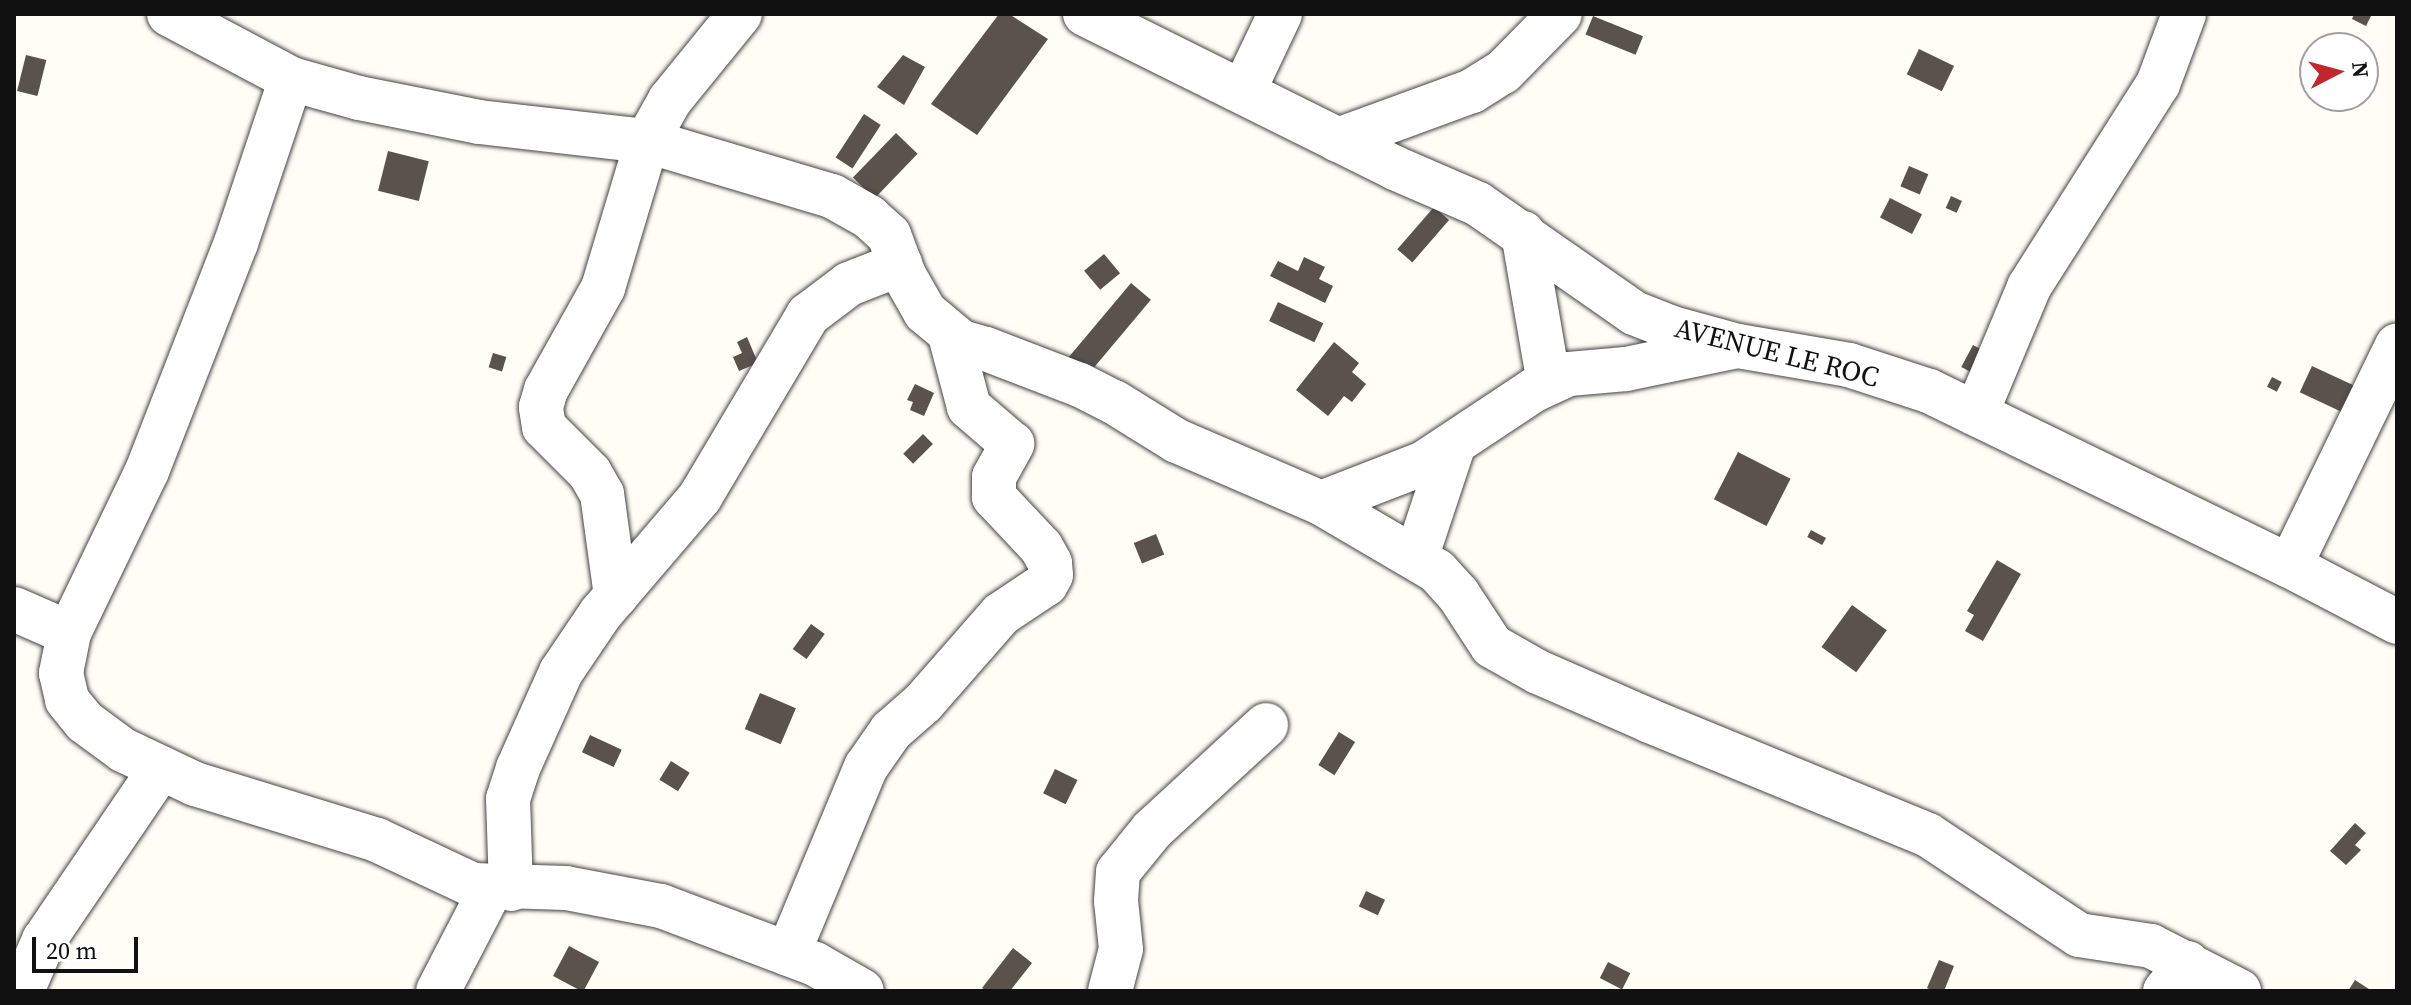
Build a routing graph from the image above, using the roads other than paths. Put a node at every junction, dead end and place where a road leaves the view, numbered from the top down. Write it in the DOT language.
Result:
graph roads {
  1 [pos="169,14"];
  2 [pos="740,14"];
  3 [pos="1085,14"];
  4 [pos="1280,14"];
  5 [pos="1560,14"];
  6 [pos="2184,14"];
  7 [pos="291,79"];
  8 [pos="1243,92"];
  9 [pos="1338,140"];
  10 [pos="647,141"];
  11 [pos="1523,233"];
  12 [pos="900,264"];
  13 [pos="950,335"];
  14 [pos="1738,346"];
  15 [pos="2397,346"];
  16 [pos="1549,383"];
  17 [pos="1976,414"];
  18 [pos="1454,444"];
  19 [pos="1321,503"];
  20 [pos="1416,558"];
  21 [pos="2290,566"];
  22 [pos="616,596"];
  23 [pos="14,609"];
  24 [pos="2397,622"];
  25 [pos="69,633"];
  26 [pos="1266,725"];
  27 [pos="161,768"];
  28 [pos="502,888"];
  29 [pos="788,954"];
  30 [pos="2177,977"];
  31 [pos="22,991"];
  32 [pos="438,991"];
  33 [pos="862,991"];
  34 [pos="1110,991"];
  35 [pos="2239,991"];
  1 -- 7 [label="street"];
  2 -- 10 [label="street"];
  3 -- 8 [label="street, AVENUE LE ROC"];
  4 -- 8 [label="street"];
  5 -- 9 [label="street"];
  6 -- 17 [label="street"];
  7 -- 10 [label="street"];
  7 -- 25 [label="street"];
  8 -- 9 [label="street, AVENUE LE ROC"];
  9 -- 11 [label="street, AVENUE LE ROC"];
  10 -- 12 [label="street"];
  10 -- 22 [label="street"];
  11 -- 14 [label="street, AVENUE LE ROC"];
  11 -- 16 [label="street"];
  12 -- 13 [label="street"];
  12 -- 22 [label="street"];
  13 -- 19 [label="street"];
  13 -- 29 [label="street"];
  14 -- 16 [label="street"];
  14 -- 17 [label="street, AVENUE LE ROC"];
  15 -- 21 [label="street"];
  16 -- 18 [label="street"];
  17 -- 21 [label="street, AVENUE LE ROC"];
  18 -- 19 [label="street"];
  18 -- 20 [label="street"];
  19 -- 20 [label="street"];
  20 -- 30 [label="street"];
  21 -- 24 [label="street, AVENUE LE ROC"];
  22 -- 28 [label="street"];
  23 -- 25 [label="street"];
  25 -- 27 [label="street"];
  26 -- 34 [label="street"];
  27 -- 28 [label="street"];
  27 -- 31 [label="street"];
  28 -- 29 [label="street"];
  28 -- 32 [label="street"];
  29 -- 33 [label="street"];
  30 -- 35 [label="street"];
}
